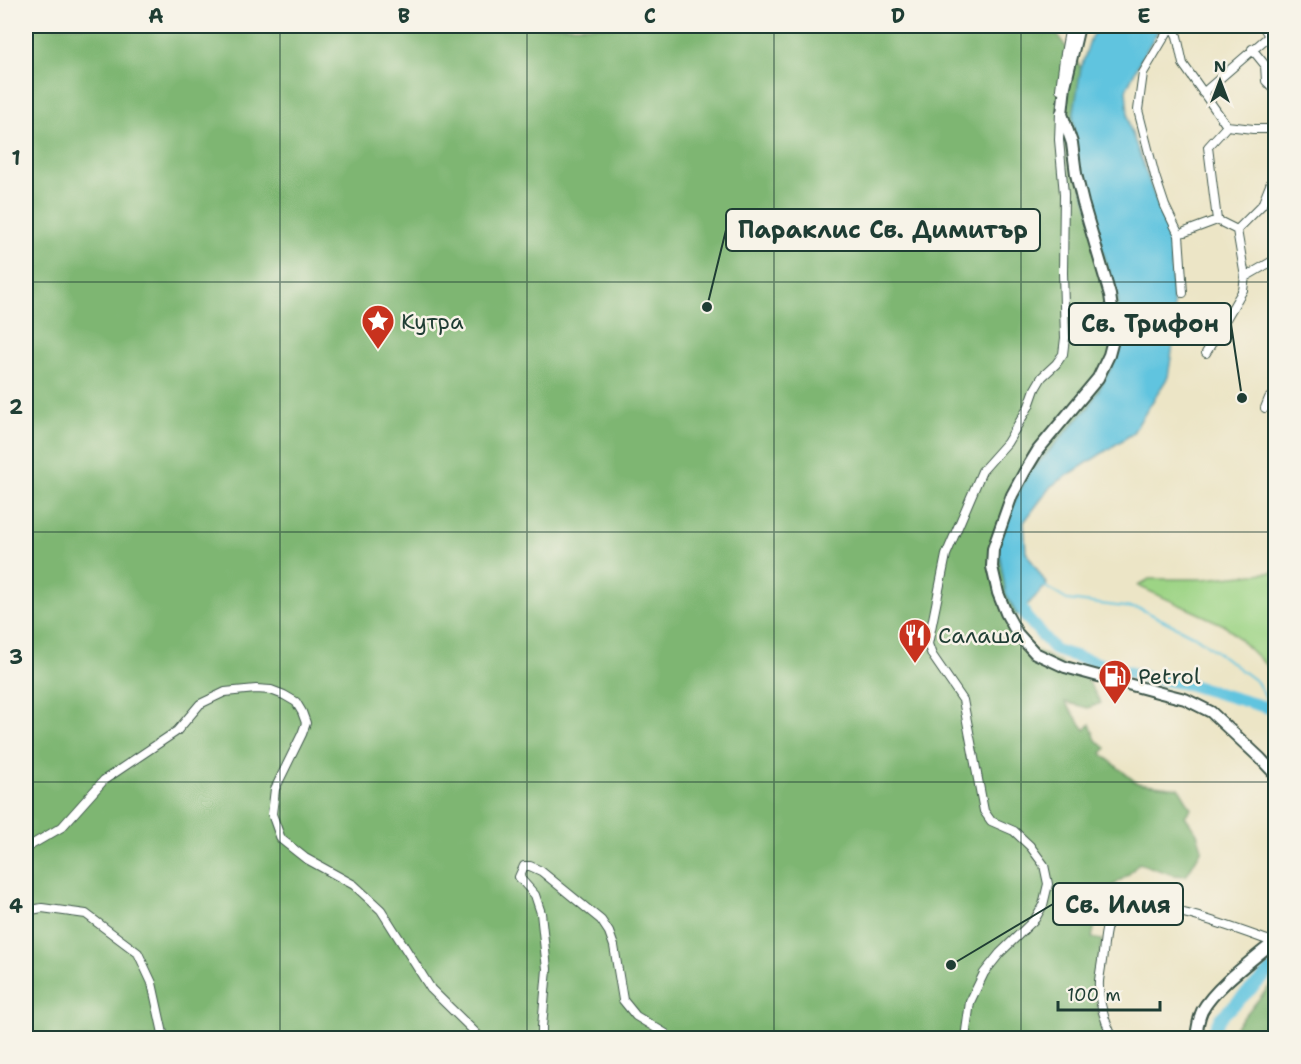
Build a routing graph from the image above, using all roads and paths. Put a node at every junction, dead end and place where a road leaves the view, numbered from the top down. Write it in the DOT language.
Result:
graph roads {
  1 [pos="1070,26"];
  2 [pos="1079,26"];
  3 [pos="1171,26"];
  4 [pos="1263,26"];
  5 [pos="1273,35"];
  6 [pos="1252,50"];
  7 [pos="1275,92"];
  8 [pos="1203,93"];
  9 [pos="1227,126"];
  10 [pos="1275,129"];
  11 [pos="1275,170"];
  12 [pos="1217,220"];
  13 [pos="1237,230"];
  14 [pos="1185,232"];
  15 [pos="1275,259"];
  16 [pos="1245,277"];
  17 [pos="1183,293"];
  18 [pos="1206,353"];
  19 [pos="1275,393"];
  20 [pos="1265,408"];
  21 [pos="1275,775"];
  22 [pos="26,848"];
  23 [pos="26,911"];
  24 [pos="1274,941"];
  25 [pos="164,1038"];
  26 [pos="481,1038"];
  27 [pos="542,1038"];
  28 [pos="668,1038"];
  29 [pos="965,1038"];
  30 [pos="1113,1038"];
  31 [pos="1196,1038"];
  1 -- 29 [label="street"];
  2 -- 21 [label="main road"];
  3 -- 8 [label="street"];
  3 -- 17 [label="street"];
  4 -- 5 [label="street"];
  5 -- 6 [label="street"];
  6 -- 7 [label="street"];
  6 -- 8 [label="street"];
  8 -- 9 [label="street"];
  9 -- 10 [label="street"];
  9 -- 12 [label="street"];
  11 -- 13 [label="street"];
  12 -- 13 [label="street"];
  12 -- 14 [label="street"];
  13 -- 16 [label="street"];
  15 -- 16 [label="street"];
  16 -- 18 [label="street"];
  19 -- 20 [label="street"];
  22 -- 26 [label="street"];
  23 -- 25 [label="street"];
  24 -- 30 [label="street"];
  24 -- 31 [label="main road"];
  27 -- 28 [label="street"];
}
